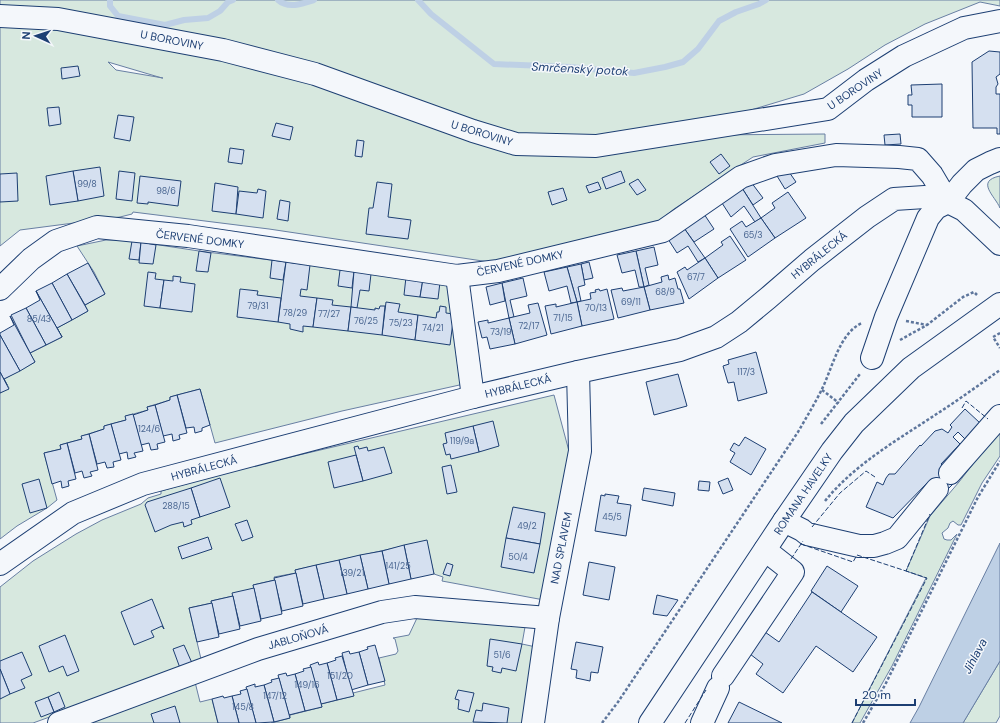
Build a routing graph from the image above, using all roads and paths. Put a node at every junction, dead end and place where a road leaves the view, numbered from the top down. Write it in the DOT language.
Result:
graph roads {
  1 [pos="0,16"];
  2 [pos="1000,22"];
  3 [pos="1000,159"];
  4 [pos="948,202"];
  5 [pos="1000,244"];
  6 [pos="457,276"];
  7 [pos="0,289"];
  8 [pos="974,292"];
  9 [pos="1000,304"];
  10 [pos="886,317"];
  11 [pos="1000,332"];
  12 [pos="1000,348"];
  13 [pos="872,358"];
  14 [pos="1000,370"];
  15 [pos="578,372"];
  16 [pos="822,390"];
  17 [pos="473,397"];
  18 [pos="839,402"];
  19 [pos="1000,416"];
  20 [pos="1000,461"];
  21 [pos="823,503"];
  22 [pos="784,521"];
  23 [pos="765,550"];
  24 [pos="0,564"];
  25 [pos="548,618"];
  26 [pos="59,723"];
  27 [pos="533,723"];
  28 [pos="602,723"];
  29 [pos="650,723"];
  30 [pos="702,723"];
  31 [pos="863,723"];
  1 -- 2 [label="street, U BOROVINY"];
  3 -- 4 [label="street"];
  4 -- 5 [label="street, HYBRÁLECKÁ"];
  4 -- 6 [label="street, ČERVENÉ DOMKY"];
  4 -- 10 [label="street"];
  4 -- 15 [label="street, HYBRÁLECKÁ"];
  6 -- 7 [label="street, ČERVENÉ DOMKY"];
  6 -- 17 [label="street"];
  8 -- 10 [label="path"];
  9 -- 22 [label="street, ROMANA HAVELKY"];
  10 -- 13 [label="street"];
  10 -- 16 [label="path"];
  11 -- 12 [label="path"];
  14 -- 21 [label="path"];
  15 -- 17 [label="street, HYBRÁLECKÁ"];
  15 -- 25 [label="street, NAD SPLAVEM"];
  16 -- 18 [label="path"];
  16 -- 28 [label="path"];
  17 -- 24 [label="street, HYBRÁLECKÁ"];
  19 -- 22 [label="street"];
  20 -- 31 [label="path"];
  22 -- 23 [label="street, ROMANA HAVELKY"];
  23 -- 29 [label="street, ROMANA HAVELKY"];
  23 -- 30 [label="street"];
  25 -- 26 [label="street, JABLOŇOVÁ"];
  25 -- 27 [label="street, NAD SPLAVEM"];
}
